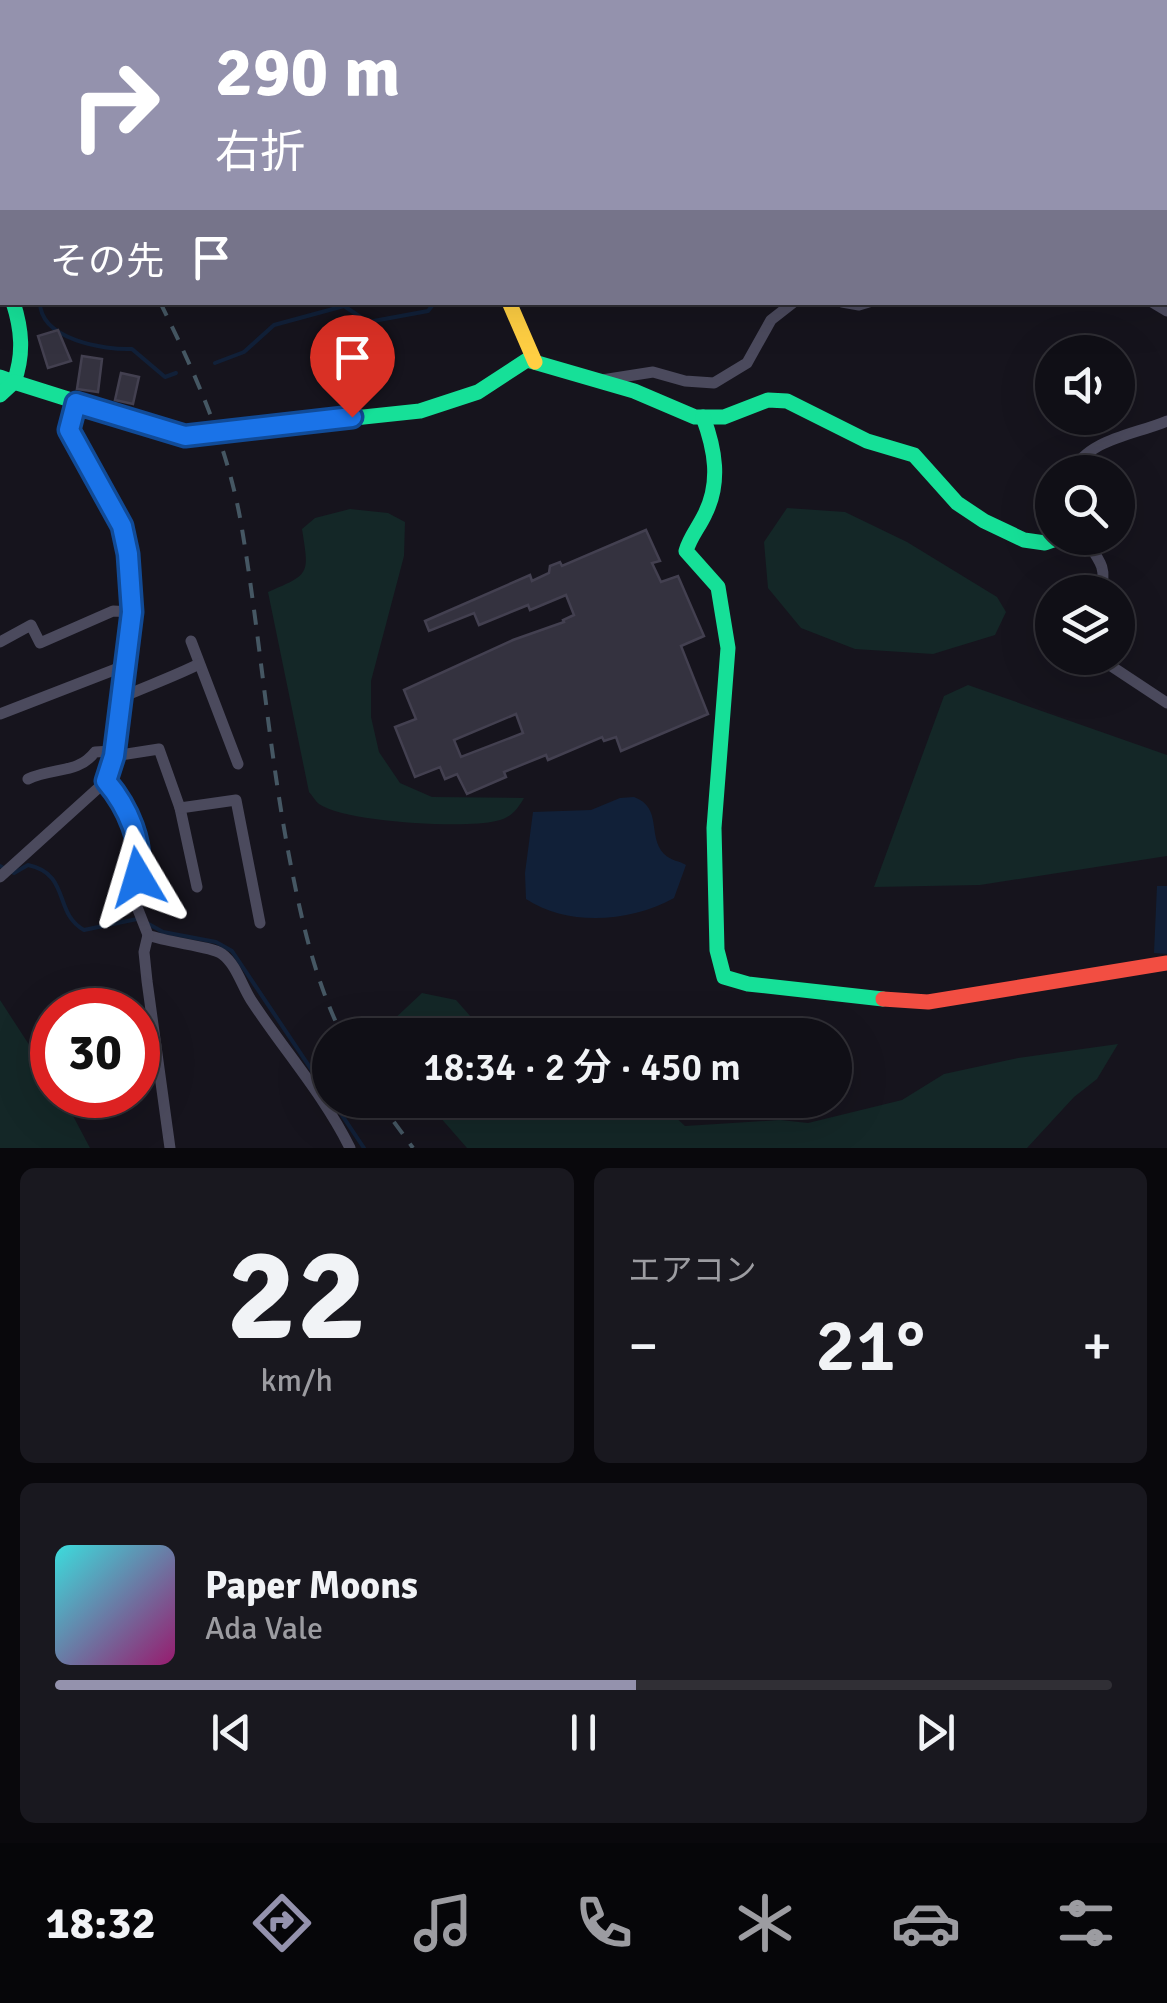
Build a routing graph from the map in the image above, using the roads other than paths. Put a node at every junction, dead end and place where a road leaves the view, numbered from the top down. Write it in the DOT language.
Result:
graph roads {
  1 [pos="14,305"];
  2 [pos="510,305"];
  3 [pos="790,305"];
  4 [pos="535,362"];
  5 [pos="7,379"];
  6 [pos="599,380"];
  7 [pos="0,395"];
  8 [pos="76,403"];
  9 [pos="703,417"];
  10 [pos="1167,421"];
  11 [pos="1083,455"];
  12 [pos="1035,542"];
  13 [pos="132,612"];
  14 [pos="0,642"];
  15 [pos="190,642"];
  16 [pos="199,664"];
  17 [pos="124,666"];
  18 [pos="1125,675"];
  19 [pos="120,698"];
  20 [pos="1167,703"];
  21 [pos="0,714"];
  22 [pos="113,754"];
  23 [pos="238,764"];
  24 [pos="28,779"];
  25 [pos="106,781"];
  26 [pos="180,808"];
  27 [pos="0,877"];
  28 [pos="196,887"];
  29 [pos="260,922"];
  30 [pos="148,933"];
  31 [pos="1167,964"];
  32 [pos="170,1148"];
  33 [pos="350,1148"];
  1 -- 5 [label="street"];
  2 -- 4 [label="street"];
  3 -- 6 [label="street"];
  4 -- 6 [label="street"];
  4 -- 8 [label="street"];
  5 -- 7 [label="street"];
  5 -- 8 [label="street"];
  6 -- 9 [label="street"];
  8 -- 13 [label="street"];
  9 -- 12 [label="street"];
  9 -- 31 [label="street"];
  10 -- 11 [label="street"];
  13 -- 14 [label="street"];
  13 -- 17 [label="street"];
  15 -- 16 [label="street"];
  16 -- 19 [label="street"];
  16 -- 23 [label="street"];
  17 -- 19 [label="street"];
  17 -- 21 [label="street"];
  18 -- 20 [label="street"];
  19 -- 22 [label="street"];
  22 -- 24 [label="street"];
  22 -- 25 [label="street"];
  22 -- 26 [label="street"];
  25 -- 27 [label="street"];
  25 -- 30 [label="street"];
  26 -- 28 [label="street"];
  26 -- 29 [label="street"];
  30 -- 32 [label="street"];
  30 -- 33 [label="street"];
}
